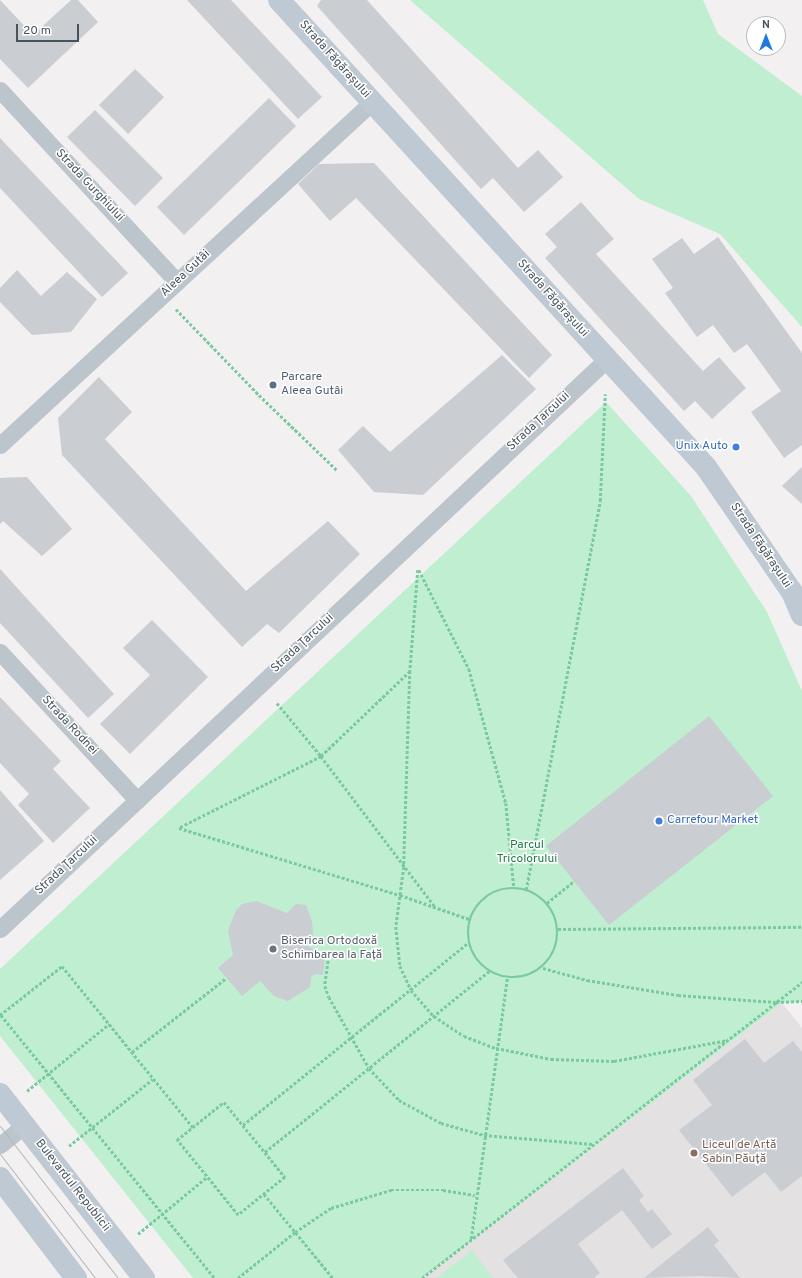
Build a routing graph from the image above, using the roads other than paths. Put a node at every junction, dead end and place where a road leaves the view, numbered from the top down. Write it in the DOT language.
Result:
graph roads {
  1 [pos="279,0"];
  2 [pos="0,90"];
  3 [pos="372,102"];
  4 [pos="177,282"];
  5 [pos="607,359"];
  6 [pos="0,445"];
  7 [pos="802,615"];
  8 [pos="0,652"];
  9 [pos="137,800"];
  10 [pos="0,929"];
  11 [pos="0,1094"];
  12 [pos="25,1126"];
  13 [pos="0,1145"];
  14 [pos="0,1178"];
  15 [pos="76,1278"];
  16 [pos="144,1278"];
  1 -- 3 [label="street, Strada Făgărașului"];
  2 -- 4 [label="street, Strada Gurghiului"];
  3 -- 4 [label="street, Aleea Gutâi"];
  3 -- 5 [label="street, Strada Făgărașului"];
  4 -- 6 [label="street, Aleea Gutâi"];
  5 -- 7 [label="street, Strada Făgărașului"];
  5 -- 9 [label="street, Strada Țarcului"];
  8 -- 9 [label="street, Strada Rodnei"];
  9 -- 10 [label="street, Strada Țarcului"];
  11 -- 12 [label="street, Bulevardul Republicii"];
  12 -- 13 [label="street"];
  12 -- 16 [label="street, Bulevardul Republicii"];
  14 -- 15 [label="street"];
}
